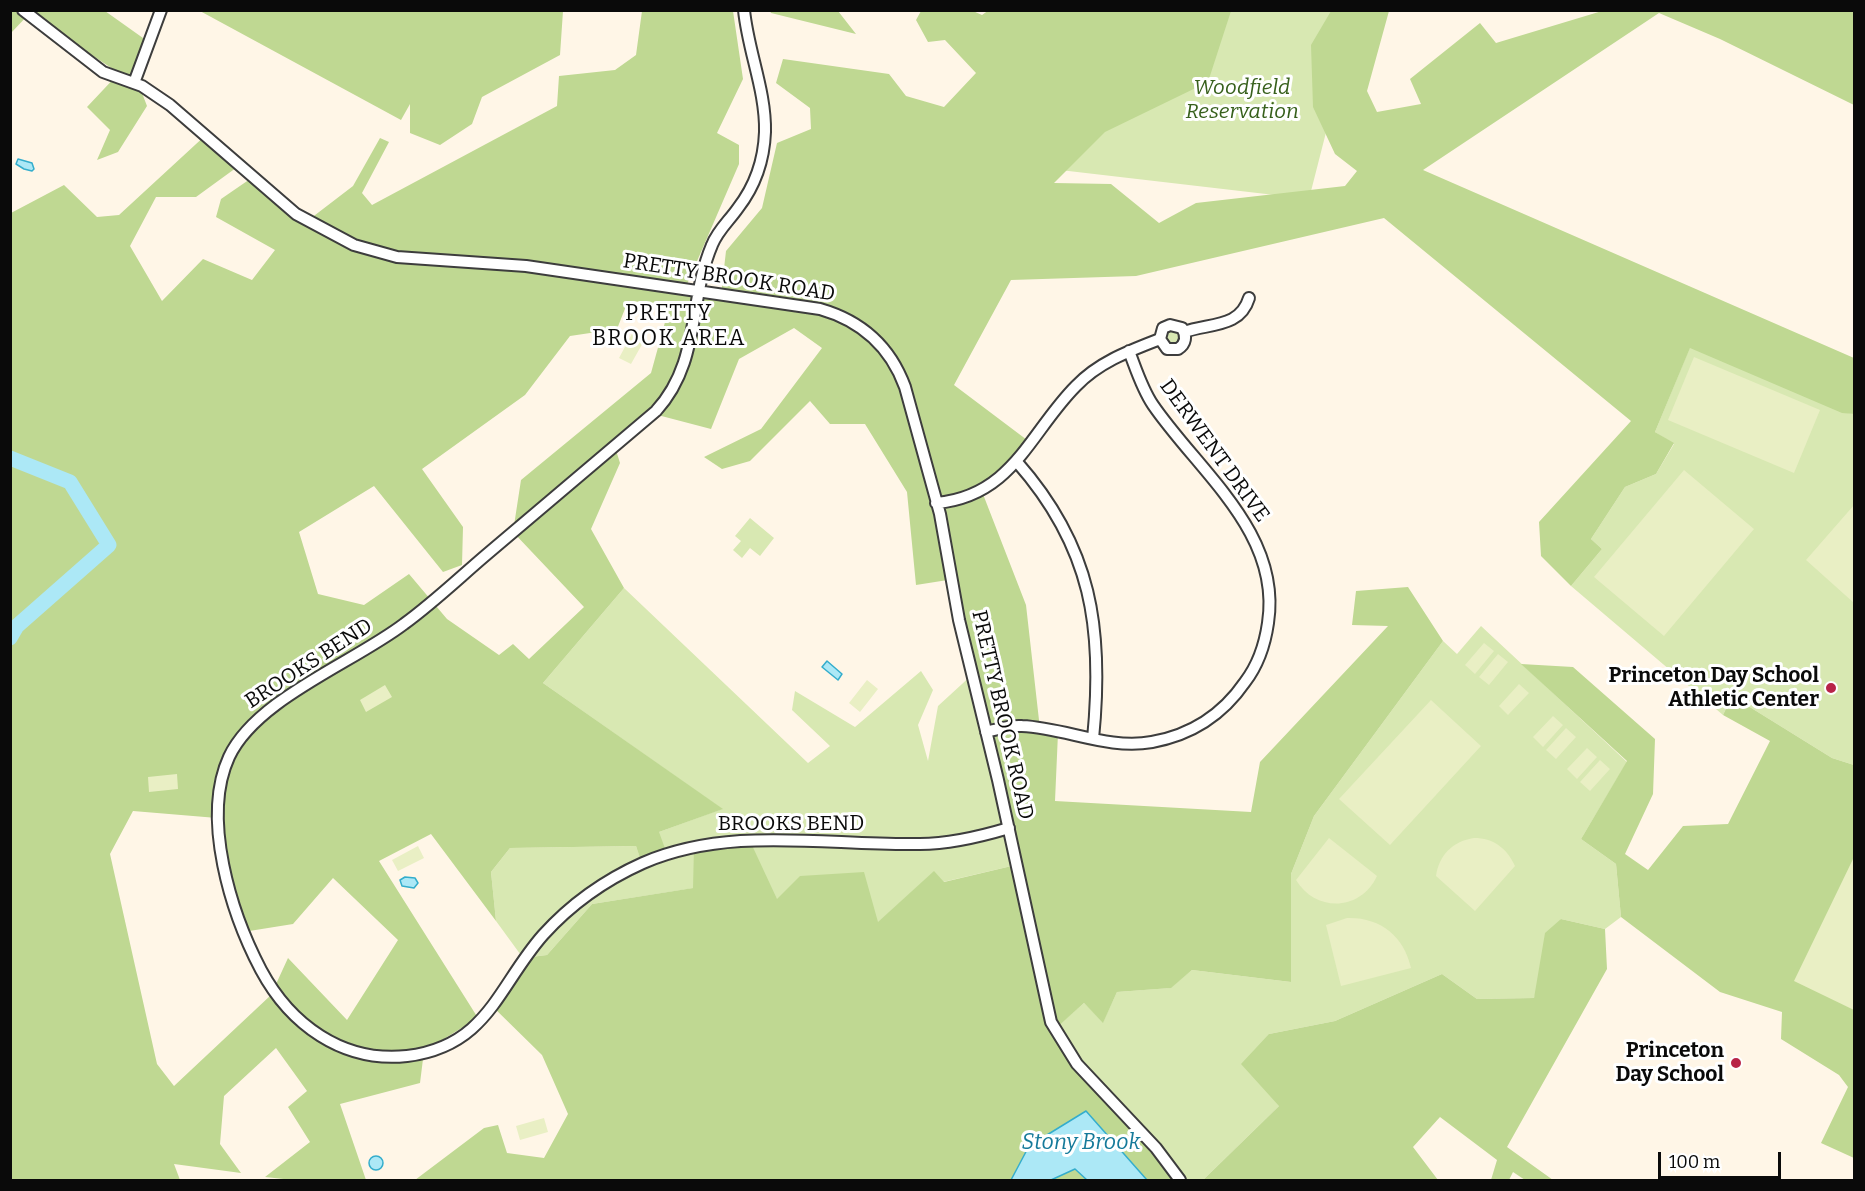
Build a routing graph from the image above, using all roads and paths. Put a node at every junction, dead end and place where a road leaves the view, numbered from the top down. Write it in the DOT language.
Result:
graph roads {
  1 [pos="22,10"];
  2 [pos="161,10"];
  3 [pos="744,10"];
  4 [pos="134,83"];
  5 [pos="700,291"];
  6 [pos="1249,298"];
  7 [pos="1184,332"];
  8 [pos="1160,339"];
  9 [pos="1129,351"];
  10 [pos="1017,462"];
  11 [pos="936,503"];
  12 [pos="986,732"];
  13 [pos="1093,739"];
  14 [pos="1009,828"];
  15 [pos="1180,1180"];
  1 -- 4 [label="street, PRETTY BROOK ROAD"];
  2 -- 4 [label="street"];
  3 -- 5 [label="street, BROOKS BEND"];
  4 -- 5 [label="street, PRETTY BROOK ROAD"];
  5 -- 11 [label="street, PRETTY BROOK ROAD"];
  5 -- 14 [label="street, BROOKS BEND"];
  6 -- 7 [label="street"];
  7 -- 8 [label="street"];
  7 -- 8 [label="street"];
  8 -- 9 [label="street"];
  9 -- 10 [label="street"];
  9 -- 13 [label="street, DERWENT DRIVE"];
  10 -- 11 [label="street"];
  10 -- 13 [label="street"];
  11 -- 12 [label="street, PRETTY BROOK ROAD"];
  12 -- 13 [label="street, DERWENT DRIVE"];
  12 -- 14 [label="street, PRETTY BROOK ROAD"];
  14 -- 15 [label="street, PRETTY BROOK ROAD"];
}
